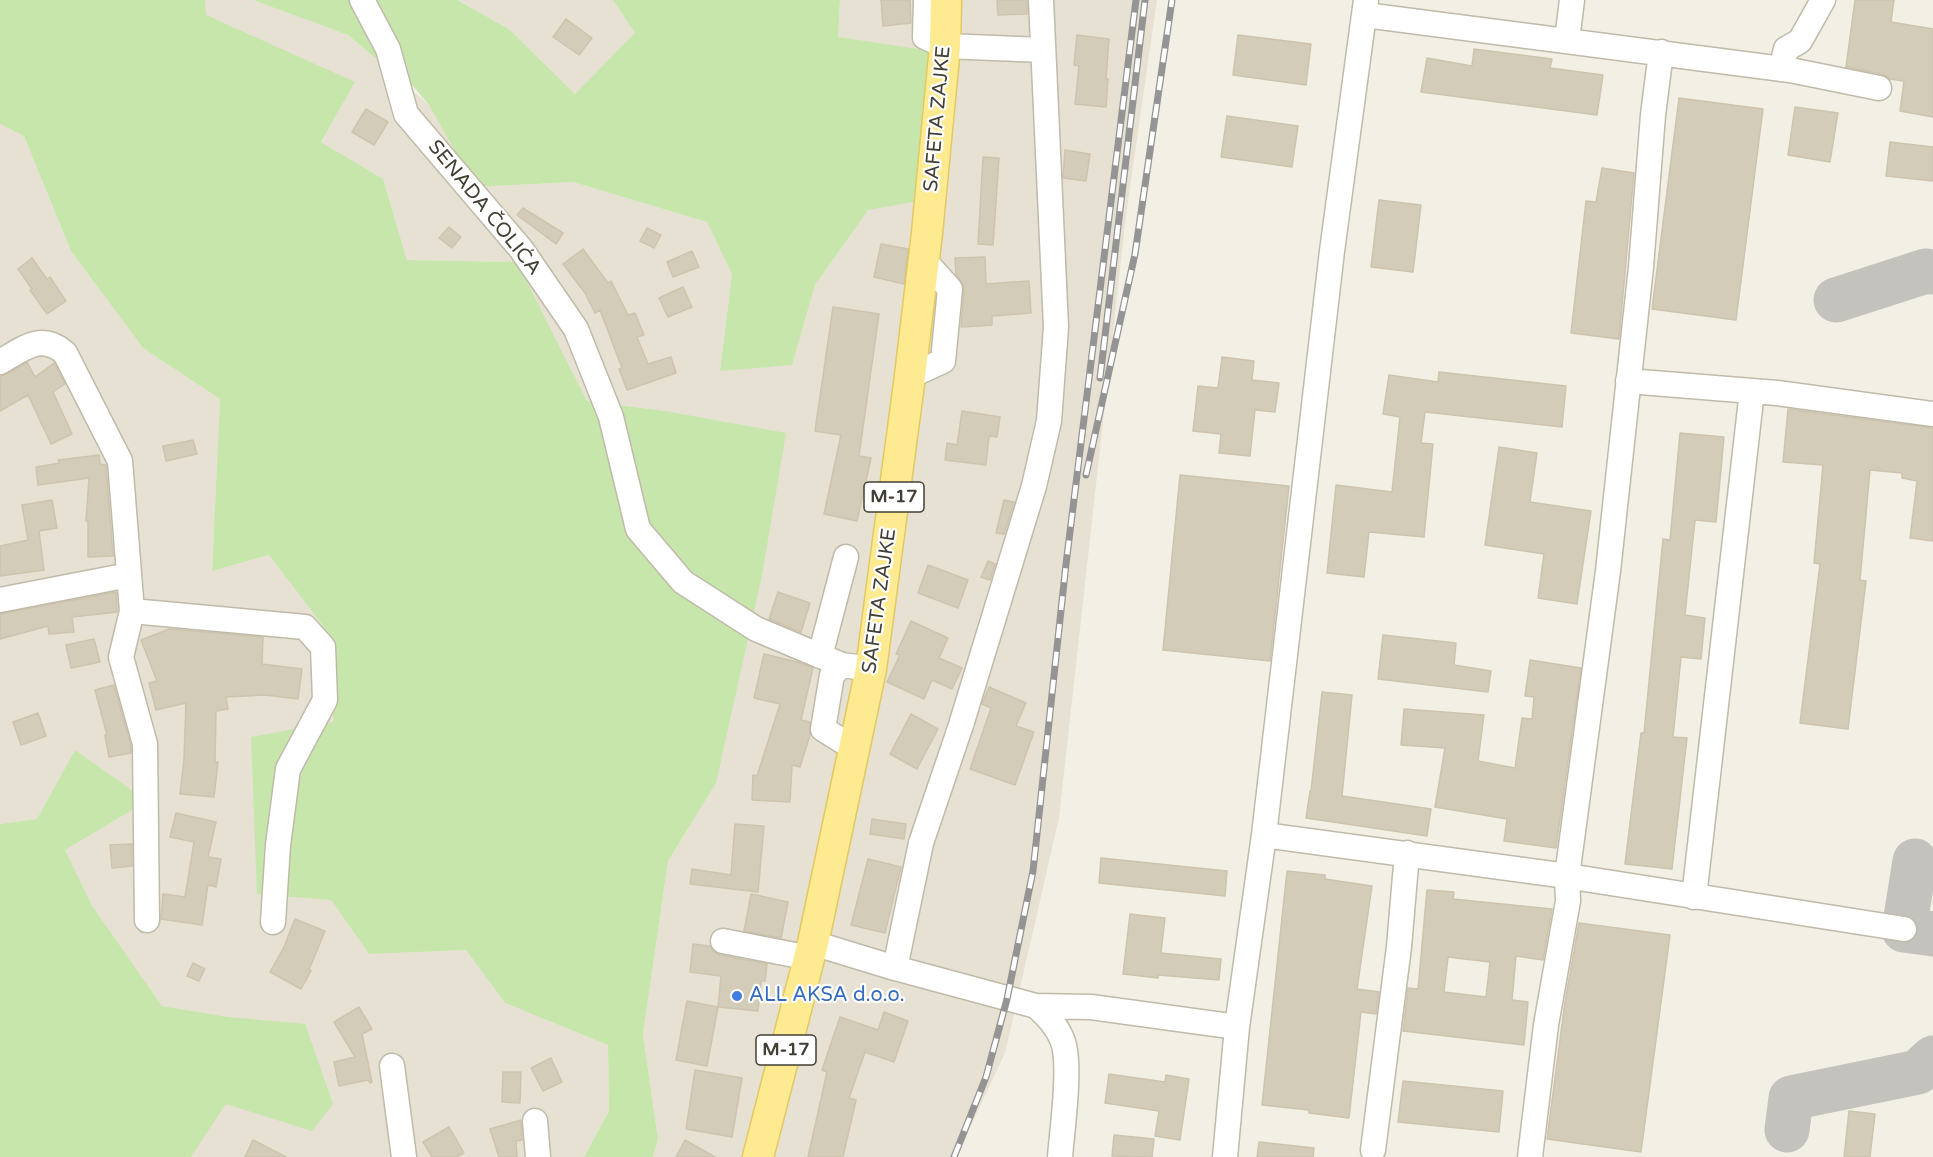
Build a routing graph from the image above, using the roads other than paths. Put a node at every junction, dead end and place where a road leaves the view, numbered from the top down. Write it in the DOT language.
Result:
graph roads {
  1 [pos="362,0"];
  2 [pos="926,0"];
  3 [pos="946,0"];
  4 [pos="1041,0"];
  5 [pos="1572,0"];
  6 [pos="1823,0"];
  7 [pos="1365,8"];
  8 [pos="1567,40"];
  9 [pos="945,45"];
  10 [pos="1043,50"];
  11 [pos="1661,52"];
  12 [pos="1781,69"];
  13 [pos="1879,87"];
  14 [pos="0,362"];
  15 [pos="1628,381"];
  16 [pos="1752,391"];
  17 [pos="1933,414"];
  18 [pos="846,556"];
  19 [pos="129,575"];
  20 [pos="0,600"];
  21 [pos="132,611"];
  22 [pos="831,661"];
  23 [pos="871,669"];
  24 [pos="855,749"];
  25 [pos="1264,835"];
  26 [pos="1407,854"];
  27 [pos="1567,876"];
  28 [pos="1694,897"];
  29 [pos="147,920"];
  30 [pos="273,922"];
  31 [pos="1904,929"];
  32 [pos="723,940"];
  33 [pos="812,950"];
  34 [pos="895,968"];
  35 [pos="1036,1006"];
  36 [pos="1237,1027"];
  37 [pos="392,1066"];
  38 [pos="535,1120"];
  39 [pos="1373,1150"];
  40 [pos="404,1157"];
  41 [pos="538,1157"];
  42 [pos="758,1157"];
  43 [pos="1060,1157"];
  44 [pos="1225,1157"];
  45 [pos="1530,1157"];
  1 -- 22 [label="street, SENADA ČOLIĆA"];
  2 -- 9 [label="street"];
  3 -- 9 [label="main road, SAFETA ZAJKE / M-17"];
  4 -- 10 [label="street"];
  5 -- 8 [label="street"];
  6 -- 12 [label="street"];
  7 -- 8 [label="street"];
  7 -- 25 [label="street"];
  8 -- 11 [label="street"];
  9 -- 10 [label="street"];
  9 -- 23 [label="main road, SAFETA ZAJKE / M-17"];
  10 -- 34 [label="street"];
  11 -- 12 [label="street"];
  11 -- 15 [label="street"];
  12 -- 13 [label="street"];
  14 -- 19 [label="street"];
  15 -- 16 [label="street"];
  15 -- 27 [label="street"];
  16 -- 17 [label="street"];
  16 -- 28 [label="street"];
  18 -- 22 [label="street"];
  19 -- 20 [label="street"];
  19 -- 21 [label="street"];
  21 -- 29 [label="street"];
  21 -- 30 [label="street"];
  22 -- 23 [label="street, SENADA ČOLIĆA"];
  22 -- 24 [label="street"];
  23 -- 24 [label="main road, SAFETA ZAJKE / M-17"];
  24 -- 33 [label="main road, SAFETA ZAJKE / M-17"];
  25 -- 26 [label="street"];
  25 -- 36 [label="street"];
  26 -- 27 [label="street"];
  26 -- 39 [label="street"];
  27 -- 28 [label="street"];
  27 -- 45 [label="street"];
  28 -- 31 [label="street"];
  32 -- 33 [label="street"];
  33 -- 34 [label="street"];
  33 -- 42 [label="main road, SAFETA ZAJKE / M-17"];
  34 -- 35 [label="street"];
  35 -- 36 [label="street"];
  35 -- 43 [label="street"];
  36 -- 44 [label="street"];
  37 -- 40 [label="street"];
  38 -- 41 [label="street"];
}
